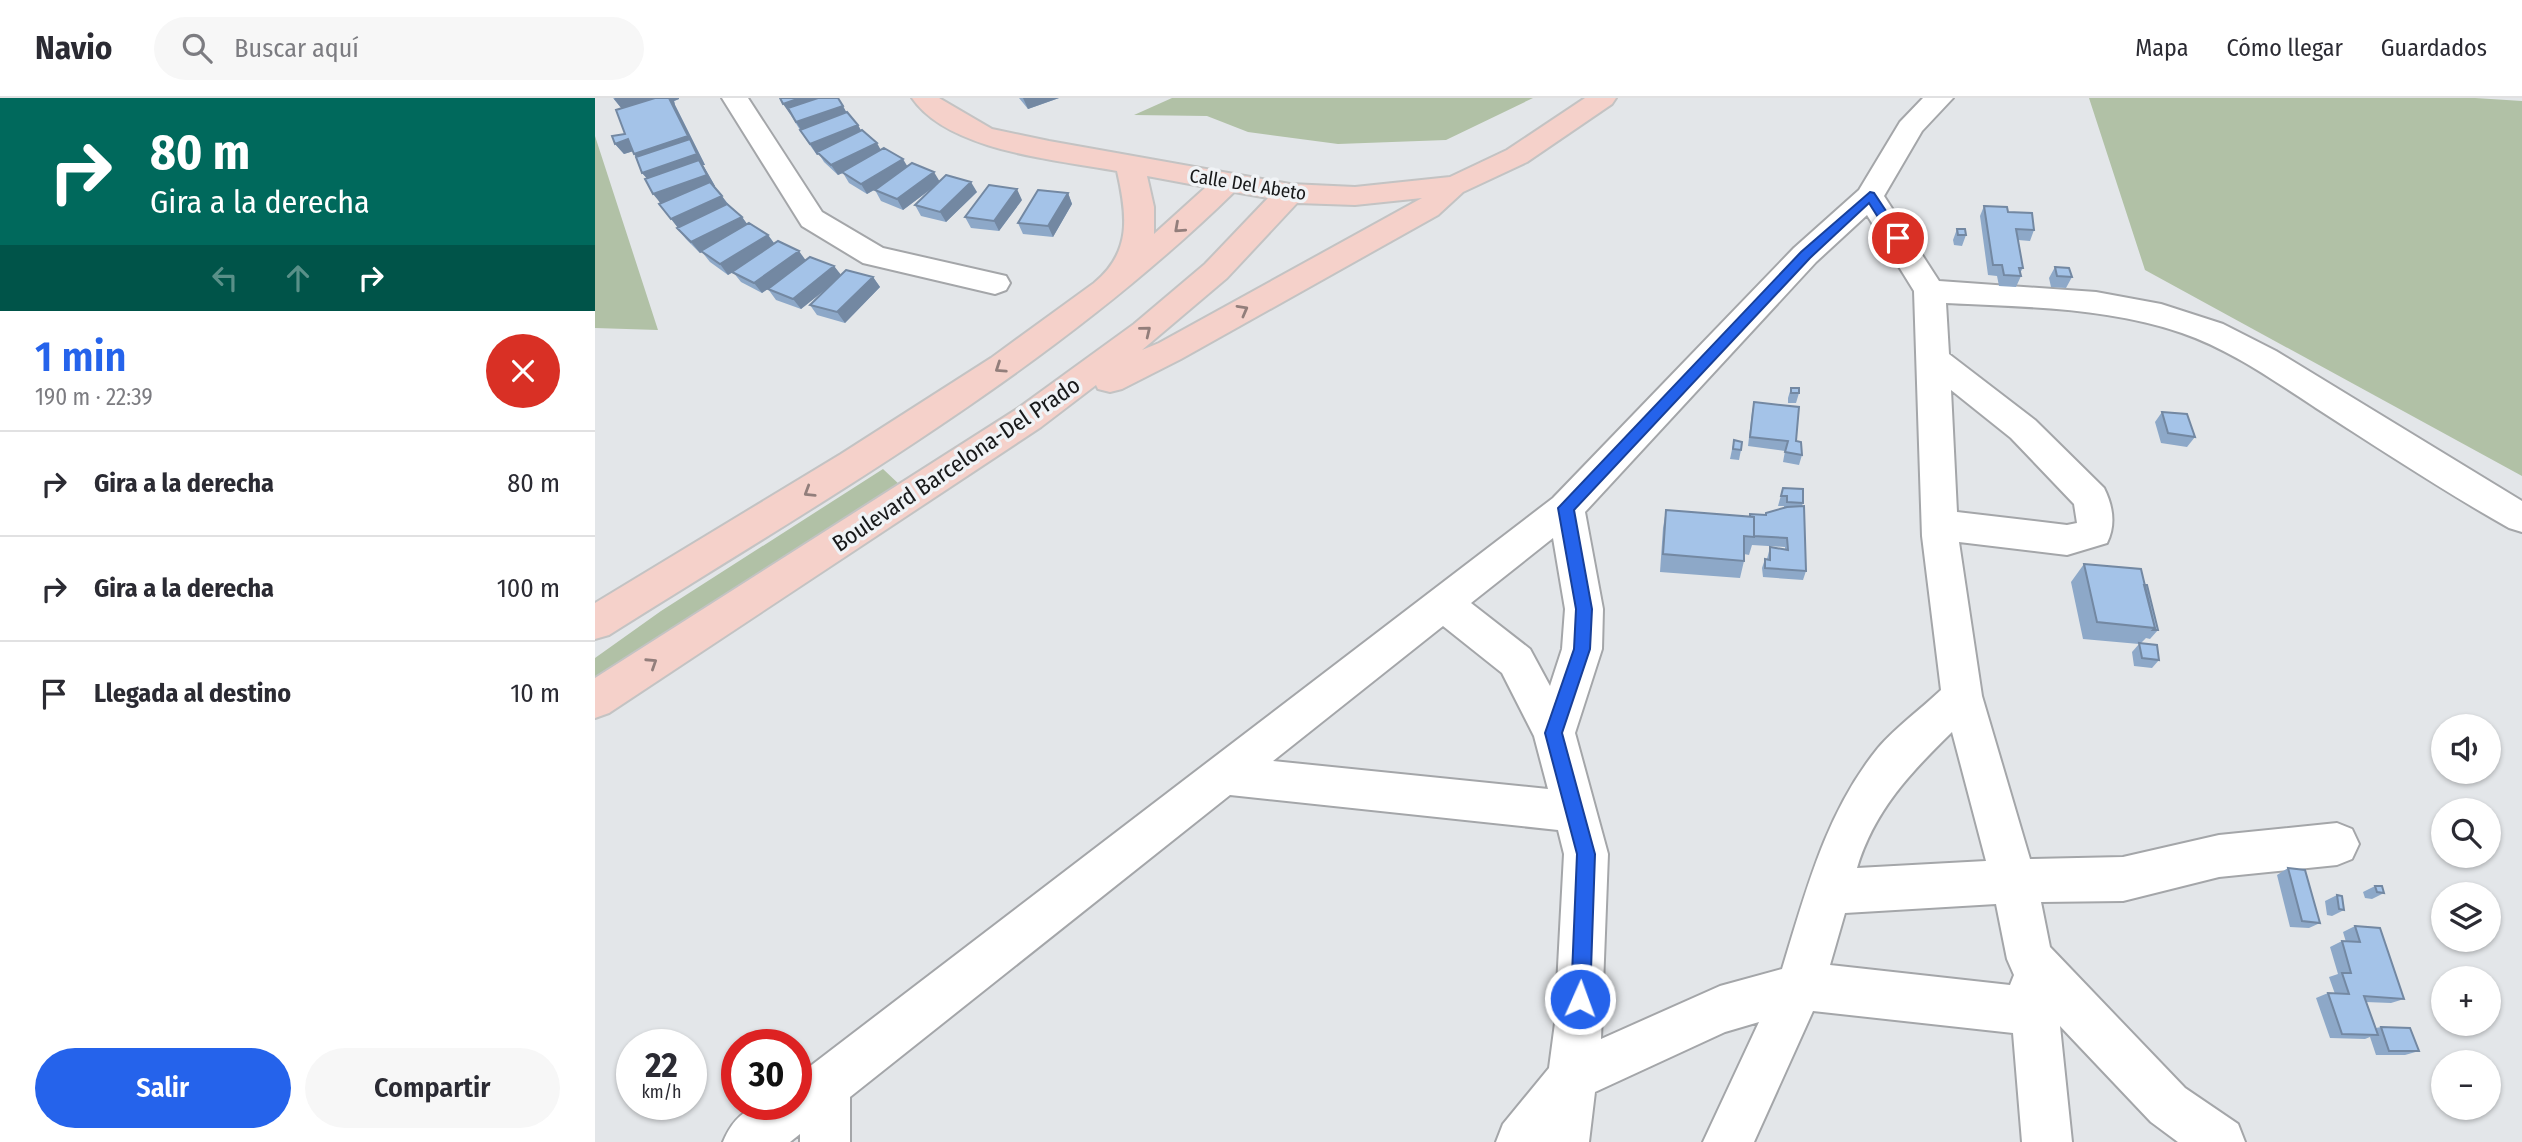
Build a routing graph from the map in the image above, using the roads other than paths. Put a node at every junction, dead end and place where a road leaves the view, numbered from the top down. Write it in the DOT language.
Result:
graph roads {
  1 [pos="735,98"];
  2 [pos="925,98"];
  3 [pos="1603,98"];
  4 [pos="1940,98"];
  5 [pos="1129,163"];
  6 [pos="1229,181"];
  7 [pos="1457,186"];
  8 [pos="1290,193"];
  9 [pos="1870,195"];
  10 [pos="995,284"];
  11 [pos="1930,290"];
  12 [pos="1105,291"];
  13 [pos="1933,359"];
  14 [pos="1029,418"];
  15 [pos="1566,508"];
  16 [pos="2522,519"];
  17 [pos="1940,525"];
  18 [pos="1443,603"];
  19 [pos="595,623"];
  20 [pos="1962,696"];
  21 [pos="595,700"];
  22 [pos="1554,733"];
  23 [pos="1222,775"];
  24 [pos="1575,812"];
  25 [pos="2337,844"];
  26 [pos="2014,881"];
  27 [pos="1829,892"];
  28 [pos="2030,959"];
  29 [pos="1800,987"];
  30 [pos="2035,1012"];
  31 [pos="1573,1077"];
  32 [pos="826,1085"];
  33 [pos="2201,1134"];
  34 [pos="748,1142"];
  35 [pos="825,1142"];
  36 [pos="1521,1142"];
  37 [pos="1564,1142"];
  38 [pos="1728,1142"];
  39 [pos="2047,1142"];
  1 -- 10 [label="street"];
  2 -- 5 [label="main road, Calle Del Abeto"];
  3 -- 7 [label="main road, Calle Del Abeto"];
  4 -- 9 [label="street"];
  5 -- 6 [label="main road, Calle Del Abeto"];
  5 -- 12 [label="main road"];
  6 -- 8 [label="main road, Calle Del Abeto"];
  6 -- 12 [label="main road, one-way"];
  7 -- 8 [label="main road, Calle Del Abeto"];
  14 -- 7 [label="main road, one-way"];
  14 -- 8 [label="main road, Boulevard Barcelona-Del Prado, one-way"];
  9 -- 11 [label="street"];
  9 -- 15 [label="street"];
  11 -- 13 [label="street"];
  11 -- 16 [label="street"];
  12 -- 19 [label="main road, one-way"];
  13 -- 17 [label="street"];
  13 -- 17 [label="street"];
  21 -- 14 [label="main road, Boulevard Barcelona-Del Prado, one-way"];
  15 -- 18 [label="street"];
  15 -- 22 [label="street"];
  17 -- 20 [label="street"];
  18 -- 22 [label="street"];
  18 -- 23 [label="street"];
  20 -- 26 [label="street"];
  20 -- 27 [label="street"];
  22 -- 24 [label="street"];
  23 -- 24 [label="street"];
  23 -- 32 [label="street"];
  24 -- 31 [label="street"];
  25 -- 26 [label="street"];
  26 -- 27 [label="street"];
  26 -- 28 [label="street"];
  27 -- 29 [label="street"];
  28 -- 30 [label="street"];
  28 -- 33 [label="street"];
  29 -- 30 [label="street"];
  29 -- 31 [label="street"];
  29 -- 38 [label="street"];
  30 -- 39 [label="street"];
  31 -- 36 [label="street"];
  31 -- 37 [label="street"];
  32 -- 34 [label="street"];
  32 -- 35 [label="street"];
}
